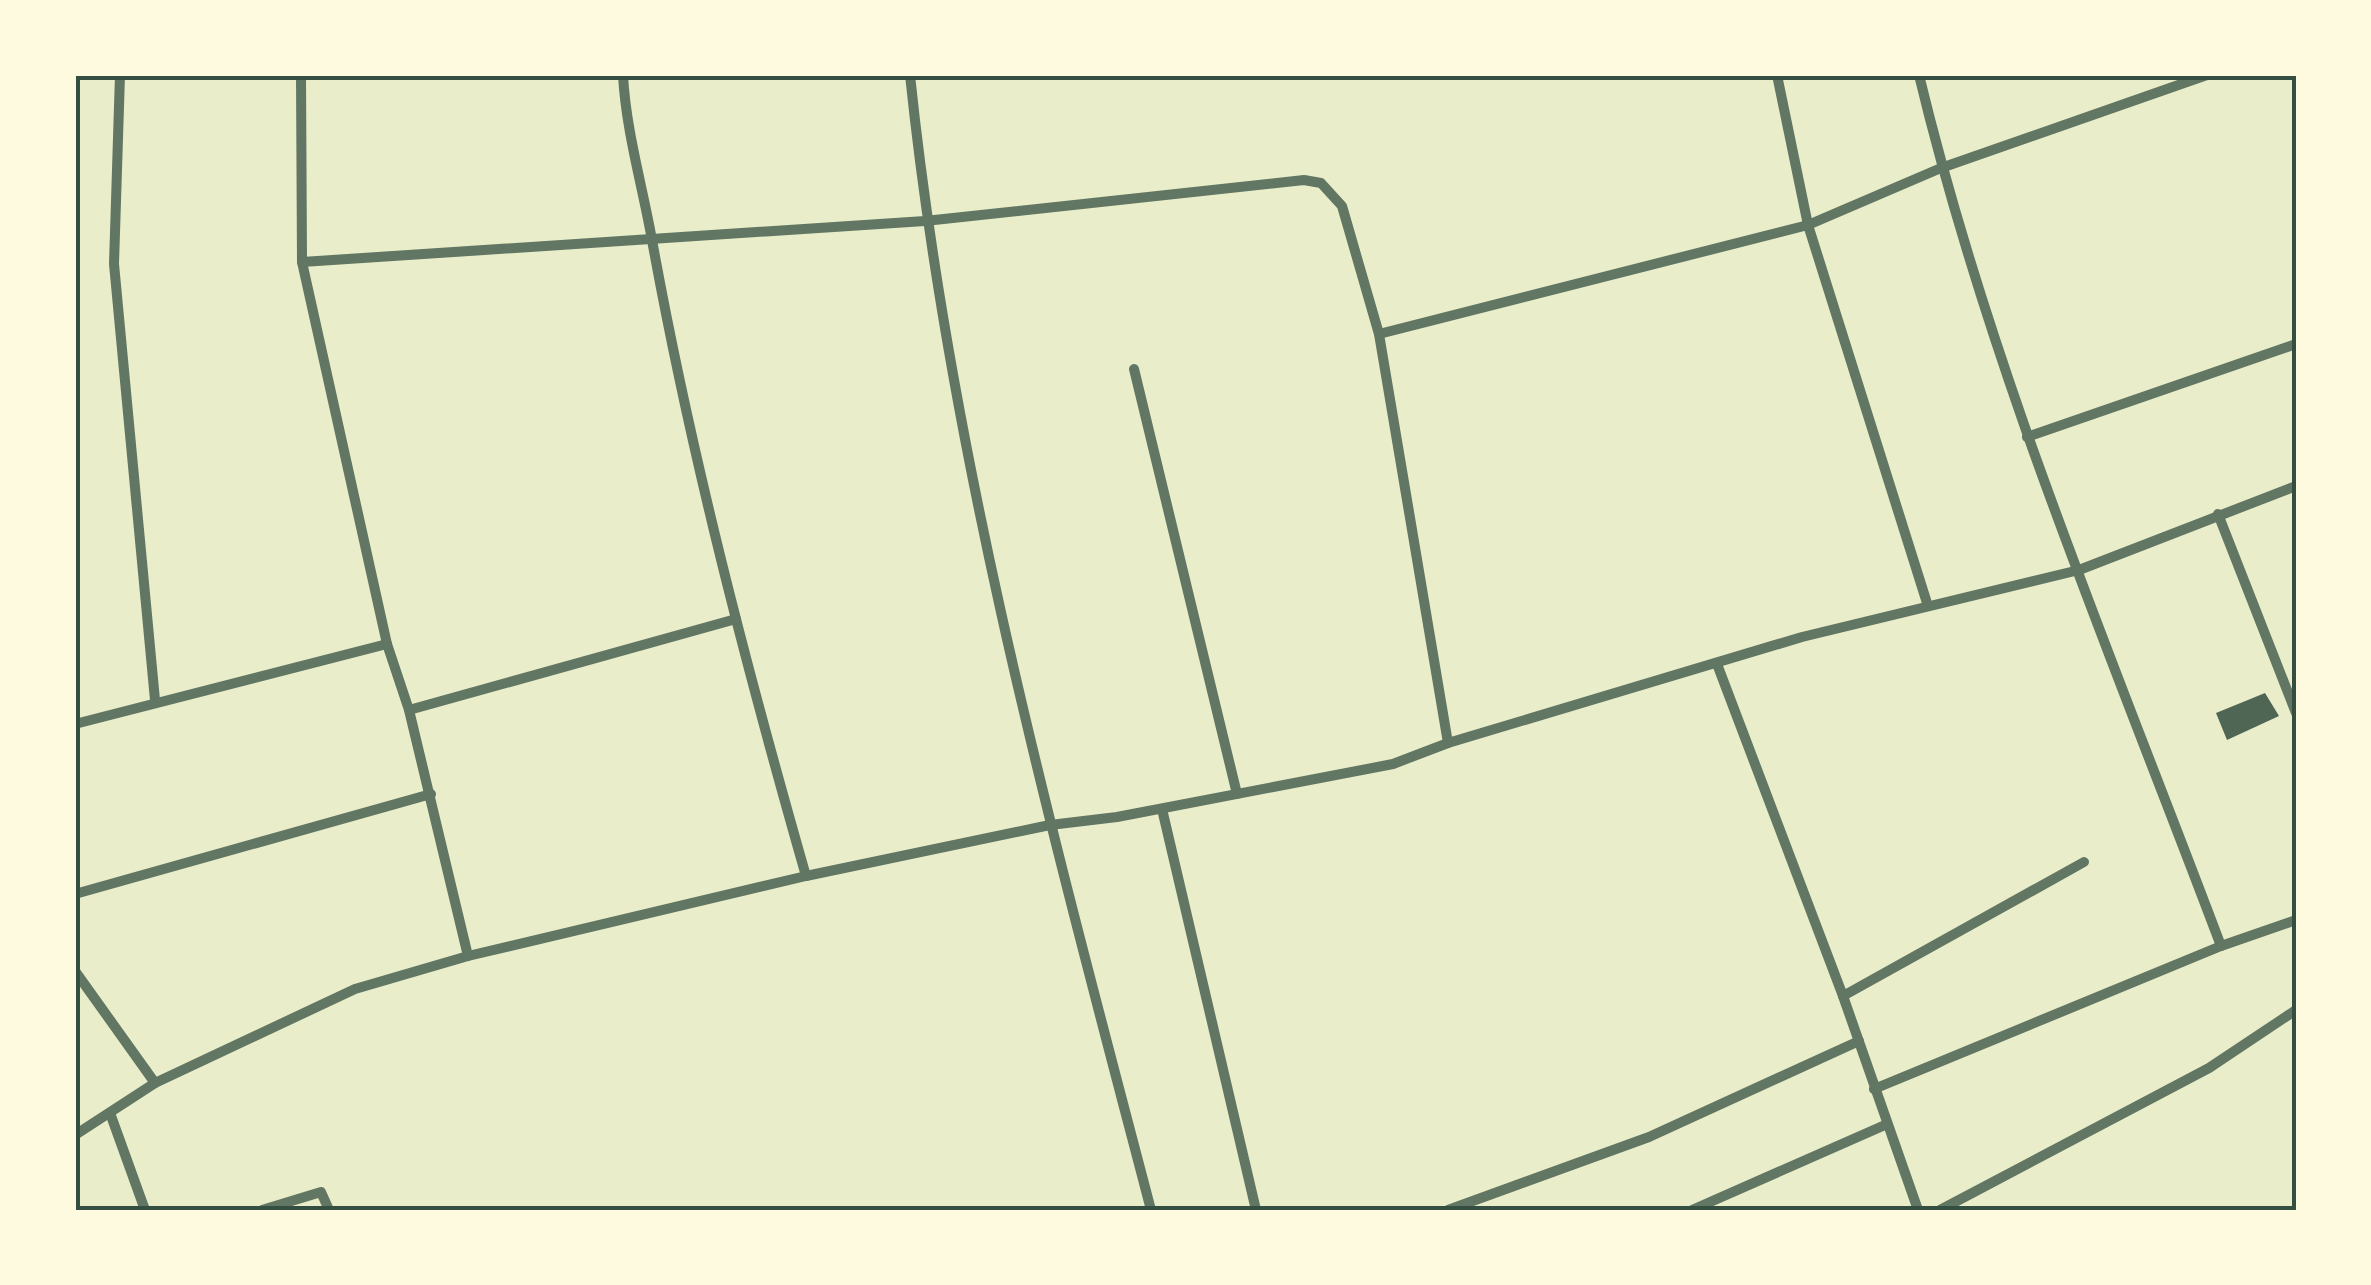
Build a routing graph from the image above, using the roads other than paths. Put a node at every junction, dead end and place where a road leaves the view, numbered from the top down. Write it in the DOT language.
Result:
graph roads {
  1 [pos="120,75"];
  2 [pos="300,75"];
  3 [pos="622,75"];
  4 [pos="910,75"];
  5 [pos="1777,75"];
  6 [pos="1919,75"];
  7 [pos="2207,75"];
  8 [pos="1941,168"];
  9 [pos="925,221"];
  10 [pos="1808,225"];
  11 [pos="652,236"];
  12 [pos="302,262"];
  13 [pos="1379,334"];
  14 [pos="2296,344"];
  15 [pos="1134,369"];
  16 [pos="2027,437"];
  17 [pos="2296,486"];
  18 [pos="2218,514"];
  19 [pos="2079,570"];
  20 [pos="1927,604"];
  21 [pos="736,619"];
  22 [pos="386,644"];
  23 [pos="1717,664"];
  24 [pos="155,700"];
  25 [pos="409,710"];
  26 [pos="2296,713"];
  27 [pos="75,724"];
  28 [pos="1448,742"];
  29 [pos="431,794"];
  30 [pos="1237,794"];
  31 [pos="1162,808"];
  32 [pos="1050,825"];
  33 [pos="2084,862"];
  34 [pos="806,876"];
  35 [pos="75,894"];
  36 [pos="2296,920"];
  37 [pos="2220,946"];
  38 [pos="468,956"];
  39 [pos="75,971"];
  40 [pos="1843,996"];
  41 [pos="2296,1010"];
  42 [pos="1858,1041"];
  43 [pos="154,1083"];
  44 [pos="1874,1089"];
  45 [pos="110,1113"];
  46 [pos="1885,1125"];
  47 [pos="75,1135"];
  48 [pos="145,1210"];
  49 [pos="262,1210"];
  50 [pos="329,1210"];
  51 [pos="1151,1210"];
  52 [pos="1256,1210"];
  53 [pos="1448,1210"];
  54 [pos="1692,1210"];
  55 [pos="1918,1210"];
  56 [pos="1940,1210"];
  1 -- 24 [label="street"];
  2 -- 12 [label="street"];
  3 -- 11 [label="street"];
  4 -- 9 [label="street"];
  5 -- 10 [label="street"];
  6 -- 8 [label="street"];
  7 -- 8 [label="street"];
  8 -- 10 [label="street"];
  8 -- 16 [label="street"];
  9 -- 11 [label="street"];
  9 -- 13 [label="street"];
  9 -- 32 [label="street"];
  10 -- 13 [label="street"];
  10 -- 20 [label="street"];
  11 -- 12 [label="street"];
  11 -- 21 [label="street"];
  12 -- 22 [label="street"];
  13 -- 28 [label="street"];
  14 -- 16 [label="street"];
  15 -- 30 [label="street"];
  16 -- 19 [label="street"];
  17 -- 18 [label="street"];
  18 -- 19 [label="street"];
  18 -- 26 [label="street"];
  19 -- 20 [label="street"];
  19 -- 37 [label="street"];
  20 -- 23 [label="street"];
  21 -- 25 [label="street"];
  21 -- 34 [label="street"];
  22 -- 24 [label="street"];
  22 -- 25 [label="street"];
  23 -- 28 [label="street"];
  23 -- 40 [label="street"];
  24 -- 27 [label="street"];
  25 -- 29 [label="street"];
  28 -- 30 [label="street"];
  29 -- 35 [label="street"];
  29 -- 38 [label="street"];
  30 -- 31 [label="street"];
  31 -- 32 [label="street"];
  31 -- 52 [label="street"];
  32 -- 34 [label="street"];
  32 -- 51 [label="street"];
  33 -- 40 [label="street"];
  34 -- 38 [label="street"];
  36 -- 37 [label="street"];
  37 -- 44 [label="street"];
  38 -- 43 [label="street"];
  39 -- 43 [label="street"];
  40 -- 42 [label="street"];
  41 -- 56 [label="street"];
  42 -- 44 [label="street"];
  42 -- 53 [label="street"];
  43 -- 45 [label="street"];
  44 -- 46 [label="street"];
  45 -- 47 [label="street"];
  45 -- 48 [label="street"];
  46 -- 54 [label="street"];
  46 -- 55 [label="street"];
  49 -- 50 [label="street"];
}
